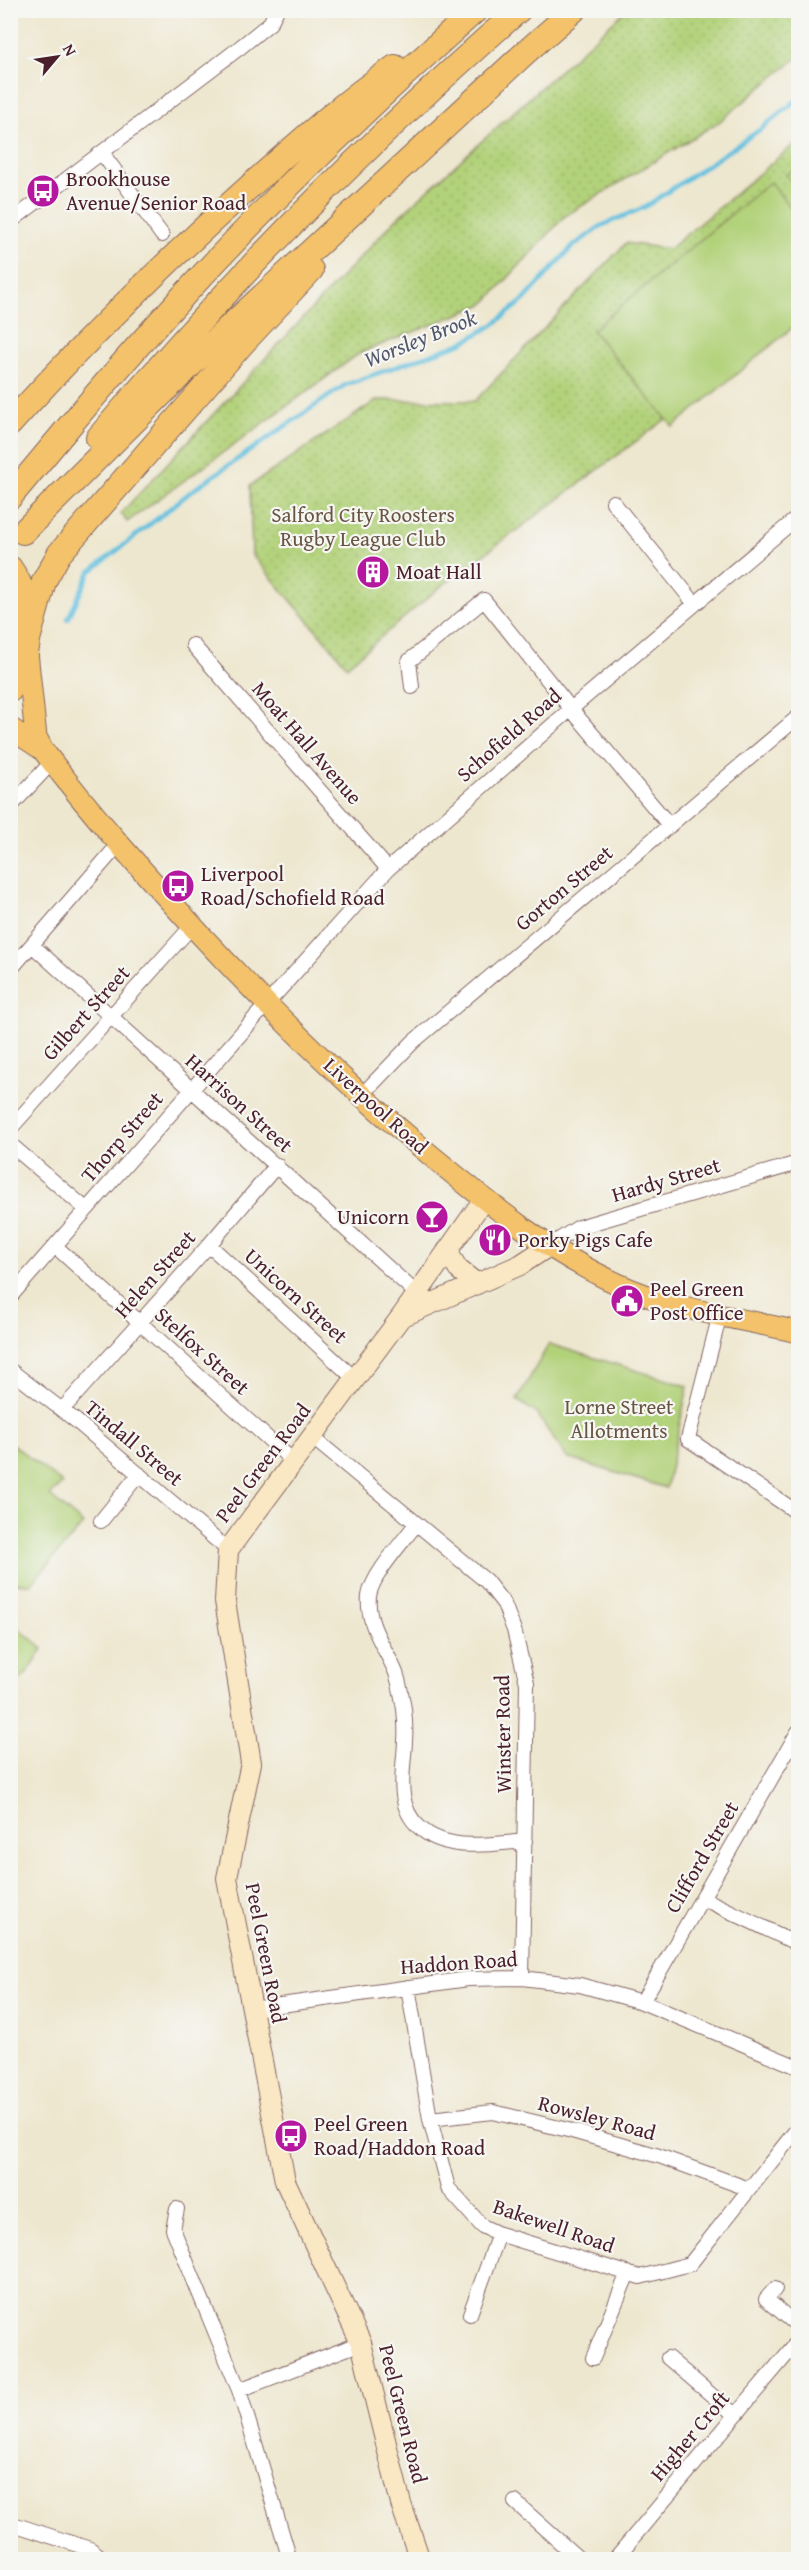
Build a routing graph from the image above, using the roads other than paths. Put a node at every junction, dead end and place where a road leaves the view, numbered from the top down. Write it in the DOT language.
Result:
graph roads {
  1 [pos="277,10"];
  2 [pos="519,10"];
  3 [pos="574,10"];
  4 [pos="468,17"];
  5 [pos="102,153"];
  6 [pos="389,179"];
  7 [pos="10,222"];
  8 [pos="162,235"];
  9 [pos="10,424"];
  10 [pos="10,497"];
  11 [pos="613,502"];
  12 [pos="798,517"];
  13 [pos="17,540"];
  14 [pos="10,568"];
  15 [pos="695,604"];
  16 [pos="28,644"];
  17 [pos="193,645"];
  18 [pos="412,687"];
  19 [pos="10,690"];
  20 [pos="571,709"];
  21 [pos="798,717"];
  22 [pos="10,728"];
  23 [pos="47,756"];
  24 [pos="10,807"];
  25 [pos="670,826"];
  26 [pos="119,844"];
  27 [pos="388,869"];
  28 [pos="192,926"];
  29 [pos="32,945"];
  30 [pos="10,970"];
  31 [pos="266,1005"];
  32 [pos="111,1017"];
  33 [pos="193,1089"];
  34 [pos="361,1095"];
  35 [pos="10,1129"];
  36 [pos="10,1144"];
  37 [pos="798,1163"];
  38 [pos="277,1165"];
  39 [pos="484,1200"];
  40 [pos="86,1209"];
  41 [pos="209,1245"];
  42 [pos="55,1246"];
  43 [pos="549,1246"];
  44 [pos="447,1251"];
  45 [pos="477,1284"];
  46 [pos="417,1293"];
  47 [pos="10,1297"];
  48 [pos="720,1314"];
  49 [pos="401,1317"];
  50 [pos="139,1323"];
  51 [pos="798,1332"];
  52 [pos="10,1370"];
  53 [pos="355,1378"];
  54 [pos="62,1410"];
  55 [pos="312,1437"];
  56 [pos="294,1462"];
  57 [pos="139,1474"];
  58 [pos="798,1513"];
  59 [pos="101,1521"];
  60 [pos="416,1524"];
  61 [pos="228,1550"];
  62 [pos="798,1732"];
  63 [pos="525,1841"];
  64 [pos="702,1898"];
  65 [pos="798,1944"];
  66 [pos="522,1978"];
  67 [pos="408,1987"];
  68 [pos="642,2002"];
  69 [pos="252,2009"];
  70 [pos="798,2067"];
  71 [pos="430,2119"];
  72 [pos="798,2128"];
  73 [pos="749,2189"];
  74 [pos="177,2209"];
  75 [pos="499,2234"];
  76 [pos="628,2273"];
  77 [pos="775,2289"];
  78 [pos="470,2314"];
  79 [pos="798,2326"];
  80 [pos="798,2341"];
  81 [pos="361,2343"];
  82 [pos="593,2358"];
  83 [pos="668,2358"];
  84 [pos="685,2372"];
  85 [pos="674,2383"];
  86 [pos="239,2390"];
  87 [pos="735,2415"];
  88 [pos="515,2502"];
  89 [pos="10,2523"];
  90 [pos="105,2559"];
  91 [pos="290,2559"];
  92 [pos="420,2559"];
  93 [pos="580,2559"];
  94 [pos="614,2559"];
  1 -- 5 [label="street"];
  2 -- 13 [label="highway"];
  3 -- 6 [label="highway"];
  4 -- 9 [label="highway"];
  4 -- 10 [label="highway"];
  5 -- 7 [label="street"];
  5 -- 8 [label="street"];
  6 -- 13 [label="highway"];
  6 -- 16 [label="highway"];
  11 -- 15 [label="street"];
  12 -- 15 [label="street, Schofield Road"];
  14 -- 16 [label="highway"];
  15 -- 20 [label="street, Schofield Road"];
  16 -- 19 [label="highway"];
  16 -- 23 [label="main road, Liverpool Road"];
  17 -- 27 [label="street, Moat Hall Avenue"];
  18 -- 20 [label="street"];
  20 -- 25 [label="street"];
  20 -- 27 [label="street, Schofield Road"];
  21 -- 25 [label="street, Gorton Street"];
  22 -- 23 [label="main road, Liverpool Road"];
  23 -- 24 [label="street"];
  23 -- 26 [label="main road, Liverpool Road"];
  25 -- 34 [label="street, Gorton Street"];
  26 -- 28 [label="main road, Liverpool Road"];
  26 -- 29 [label="street"];
  27 -- 31 [label="street, Schofield Road"];
  28 -- 31 [label="main road, Liverpool Road"];
  28 -- 32 [label="street, Gilbert Street"];
  29 -- 30 [label="street"];
  29 -- 32 [label="street, Harrison Street"];
  31 -- 33 [label="street, Thorp Street"];
  31 -- 34 [label="main road, Liverpool Road"];
  32 -- 33 [label="street, Harrison Street"];
  32 -- 35 [label="street, Gilbert Street"];
  33 -- 38 [label="street, Harrison Street"];
  33 -- 40 [label="street, Thorp Street"];
  34 -- 39 [label="main road, Liverpool Road"];
  36 -- 40 [label="street"];
  37 -- 43 [label="street, Hardy Street"];
  38 -- 41 [label="street, Helen Street"];
  38 -- 46 [label="street, Harrison Street"];
  39 -- 43 [label="main road, Liverpool Road"];
  39 -- 44 [label="street, Peel Green Road"];
  40 -- 42 [label="street, Thorp Street"];
  41 -- 50 [label="street, Helen Street"];
  41 -- 53 [label="street, Unicorn Street"];
  42 -- 47 [label="street, Thorp Street"];
  42 -- 50 [label="street, Stelfox Street"];
  43 -- 45 [label="street, Peel Green Road"];
  43 -- 48 [label="main road, Liverpool Road"];
  44 -- 45 [label="street"];
  44 -- 46 [label="street, Peel Green Road"];
  45 -- 49 [label="street, Peel Green Road"];
  46 -- 49 [label="street, Peel Green Road"];
  48 -- 51 [label="main road, Liverpool Road"];
  48 -- 58 [label="street"];
  49 -- 53 [label="street, Peel Green Road"];
  50 -- 54 [label="street, Helen Street"];
  50 -- 56 [label="street, Stelfox Street"];
  52 -- 54 [label="street, Tindall Street"];
  53 -- 55 [label="street, Peel Green Road"];
  54 -- 57 [label="street, Tindall Street"];
  55 -- 56 [label="street, Peel Green Road"];
  55 -- 60 [label="street, Winster Road"];
  56 -- 61 [label="street, Peel Green Road"];
  57 -- 59 [label="street"];
  57 -- 61 [label="street, Tindall Street"];
  60 -- 63 [label="street, Winster Road"];
  60 -- 63 [label="street"];
  61 -- 69 [label="street, Peel Green Road"];
  62 -- 64 [label="street, Clifford Street"];
  63 -- 66 [label="street, Winster Road"];
  64 -- 65 [label="street"];
  64 -- 68 [label="street, Clifford Street"];
  66 -- 67 [label="street, Haddon Road"];
  66 -- 68 [label="street, Haddon Road"];
  67 -- 69 [label="street, Haddon Road"];
  67 -- 71 [label="street, Bakewell Road"];
  68 -- 70 [label="street, Haddon Road"];
  69 -- 81 [label="street, Peel Green Road"];
  71 -- 73 [label="street, Rowsley Road"];
  71 -- 75 [label="street, Bakewell Road"];
  72 -- 73 [label="street, Bakewell Road"];
  73 -- 76 [label="street, Bakewell Road"];
  74 -- 86 [label="street"];
  75 -- 76 [label="street, Bakewell Road"];
  75 -- 78 [label="street"];
  76 -- 82 [label="street"];
  77 -- 79 [label="street"];
  80 -- 87 [label="street, Higher Croft"];
  81 -- 86 [label="street"];
  81 -- 92 [label="street, Peel Green Road"];
  83 -- 84 [label="street"];
  84 -- 85 [label="street"];
  84 -- 87 [label="street"];
  86 -- 91 [label="street"];
  87 -- 94 [label="street, Higher Croft"];
  88 -- 93 [label="street"];
  89 -- 90 [label="street"];
}
